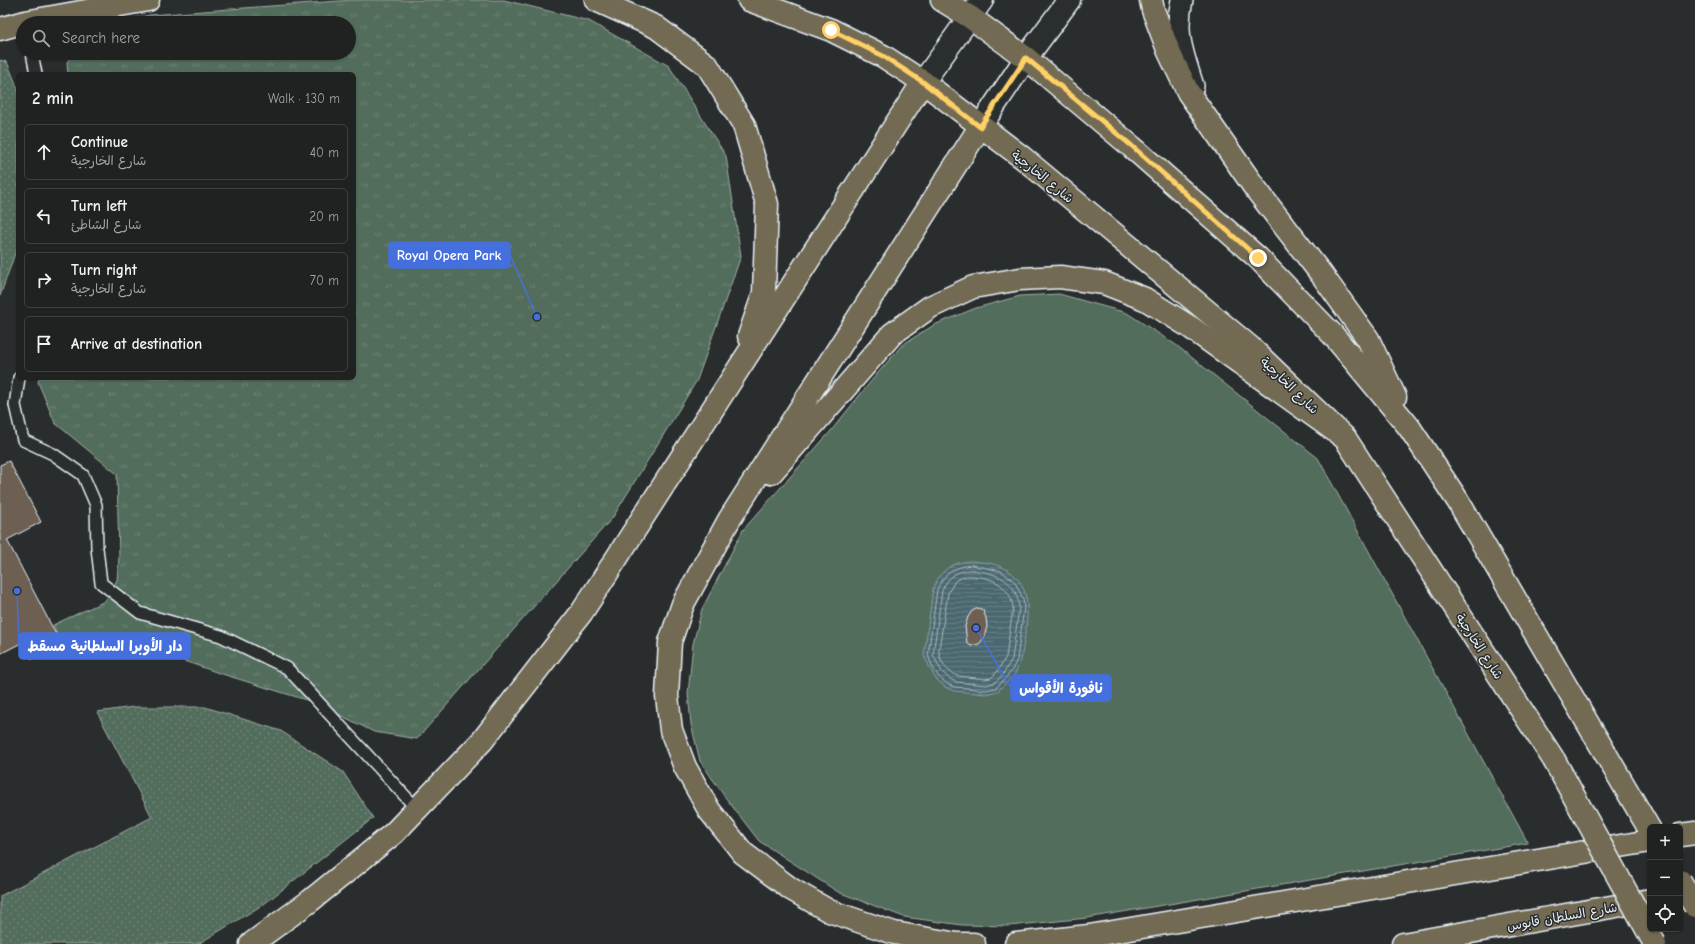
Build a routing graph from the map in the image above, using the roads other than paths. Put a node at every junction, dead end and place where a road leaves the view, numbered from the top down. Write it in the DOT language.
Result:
graph roads {
  1 [pos="148,0"];
  2 [pos="596,0"];
  3 [pos="749,0"];
  4 [pos="942,0"];
  5 [pos="982,0"];
  6 [pos="1069,0"];
  7 [pos="1152,0"];
  8 [pos="1182,0"];
  9 [pos="59,16"];
  10 [pos="970,17"];
  11 [pos="16,25"];
  12 [pos="0,29"];
  13 [pos="1026,58"];
  14 [pos="33,60"];
  15 [pos="36,72"];
  16 [pos="923,82"];
  17 [pos="980,127"];
  18 [pos="1213,128"];
  19 [pos="20,380"];
  20 [pos="1409,427"];
  21 [pos="1345,438"];
  22 [pos="692,440"];
  23 [pos="729,520"];
  24 [pos="417,809"];
  25 [pos="1647,825"];
  26 [pos="1695,833"];
  27 [pos="1683,835"];
  28 [pos="1647,841"];
  29 [pos="1683,886"];
  30 [pos="1695,892"];
  31 [pos="1683,894"];
  32 [pos="1647,901"];
  33 [pos="1695,906"];
  34 [pos="251,944"];
  35 [pos="974,944"];
  36 [pos="1016,944"];
  37 [pos="1403,944"];
  38 [pos="1655,944"];
  1 -- 9 [label="main road"];
  2 -- 22 [label="main road"];
  3 -- 16 [label="main road, شارع الخارجية"];
  4 -- 10 [label="main road"];
  5 -- 10 [label="main road"];
  6 -- 13 [label="main road"];
  7 -- 18 [label="main road"];
  8 -- 18 [label="street"];
  10 -- 13 [label="main road"];
  10 -- 16 [label="main road"];
  11 -- 12 [label="main road"];
  13 -- 17 [label="main road"];
  13 -- 20 [label="main road"];
  14 -- 15 [label="lane"];
  16 -- 17 [label="main road, شارع الخارجية"];
  16 -- 22 [label="main road"];
  17 -- 21 [label="main road, شارع الخارجية"];
  17 -- 23 [label="main road"];
  18 -- 20 [label="main road"];
  19 -- 24 [label="lane"];
  20 -- 25 [label="main road"];
  21 -- 23 [label="main road"];
  21 -- 38 [label="main road, شارع الخارجية, bridge"];
  22 -- 24 [label="main road"];
  23 -- 35 [label="main road"];
  24 -- 34 [label="main road"];
  26 -- 27 [label="main road"];
  28 -- 36 [label="main road"];
  29 -- 33 [label="main road, bridge"];
  30 -- 31 [label="main road"];
  32 -- 37 [label="main road, شارع السلطان قابوس"];
}
